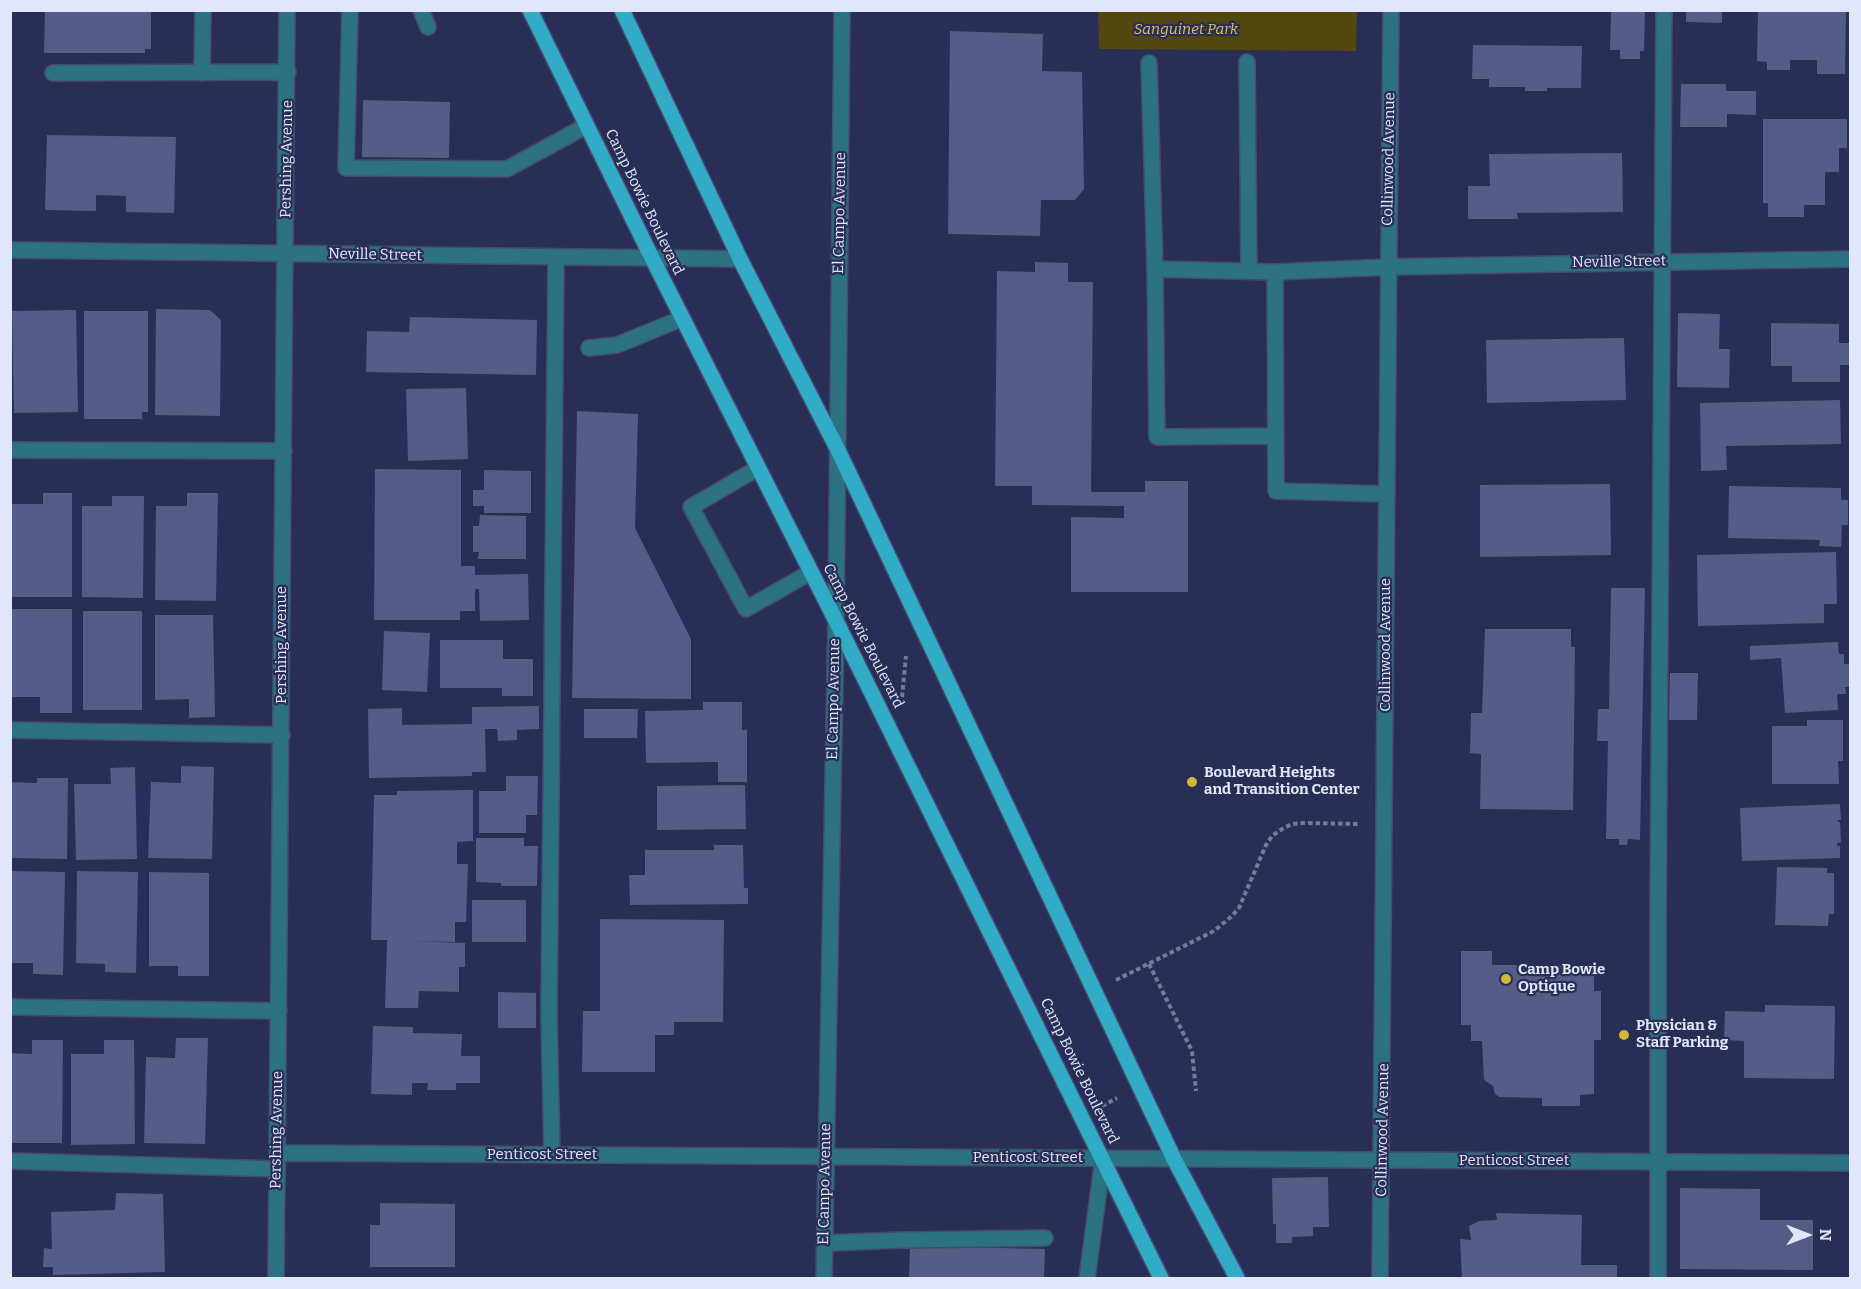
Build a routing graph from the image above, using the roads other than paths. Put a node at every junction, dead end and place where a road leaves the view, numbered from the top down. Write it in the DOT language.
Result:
graph roads {
  1 [pos="203,10"];
  2 [pos="287,10"];
  3 [pos="350,10"];
  4 [pos="421,10"];
  5 [pos="530,10"];
  6 [pos="622,10"];
  7 [pos="842,10"];
  8 [pos="1391,10"];
  9 [pos="1664,10"];
  10 [pos="428,27"];
  11 [pos="1247,62"];
  12 [pos="1149,63"];
  13 [pos="288,72"];
  14 [pos="53,73"];
  15 [pos="202,73"];
  16 [pos="586,126"];
  17 [pos="10,250"];
  18 [pos="286,254"];
  19 [pos="556,257"];
  20 [pos="652,258"];
  21 [pos="740,259"];
  22 [pos="1851,259"];
  23 [pos="1662,261"];
  24 [pos="1388,267"];
  25 [pos="1155,269"];
  26 [pos="1249,271"];
  27 [pos="1275,272"];
  28 [pos="683,318"];
  29 [pos="589,348"];
  30 [pos="1276,436"];
  31 [pos="10,450"];
  32 [pos="838,450"];
  33 [pos="284,452"];
  34 [pos="758,468"];
  35 [pos="1387,494"];
  36 [pos="811,572"];
  37 [pos="836,621"];
  38 [pos="10,730"];
  39 [pos="282,735"];
  40 [pos="10,1008"];
  41 [pos="279,1011"];
  42 [pos="552,1155"];
  43 [pos="825,1157"];
  44 [pos="1103,1159"];
  45 [pos="1174,1159"];
  46 [pos="1383,1160"];
  47 [pos="10,1161"];
  48 [pos="277,1161"];
  49 [pos="1656,1162"];
  50 [pos="1851,1163"];
  51 [pos="1045,1238"];
  52 [pos="825,1244"];
  53 [pos="276,1278"];
  54 [pos="824,1278"];
  55 [pos="1087,1278"];
  56 [pos="1161,1278"];
  57 [pos="1238,1278"];
  58 [pos="1380,1278"];
  59 [pos="1658,1278"];
  1 -- 15 [label="street"];
  2 -- 13 [label="street, Pershing Avenue"];
  3 -- 16 [label="street"];
  4 -- 10 [label="street"];
  5 -- 16 [label="main road, Camp Bowie Boulevard"];
  6 -- 21 [label="main road"];
  7 -- 32 [label="street, El Campo Avenue"];
  8 -- 24 [label="street, Collinwood Avenue"];
  9 -- 23 [label="street"];
  11 -- 26 [label="street"];
  12 -- 25 [label="street"];
  13 -- 15 [label="street"];
  13 -- 18 [label="street, Pershing Avenue"];
  14 -- 15 [label="street"];
  16 -- 20 [label="main road, Camp Bowie Boulevard"];
  17 -- 18 [label="street, Neville Street"];
  18 -- 19 [label="street, Neville Street"];
  18 -- 33 [label="street, Pershing Avenue"];
  19 -- 20 [label="street, Neville Street"];
  19 -- 42 [label="street"];
  20 -- 21 [label="street, Neville Street"];
  20 -- 28 [label="main road, Camp Bowie Boulevard"];
  21 -- 32 [label="main road"];
  22 -- 23 [label="street, Neville Street"];
  23 -- 24 [label="street, Neville Street"];
  23 -- 49 [label="street"];
  24 -- 27 [label="street, Neville Street"];
  24 -- 35 [label="street, Collinwood Avenue"];
  25 -- 26 [label="street, Neville Street"];
  25 -- 30 [label="street"];
  26 -- 27 [label="street, Neville Street"];
  27 -- 30 [label="street"];
  28 -- 29 [label="street"];
  28 -- 34 [label="main road, Camp Bowie Boulevard"];
  30 -- 35 [label="street"];
  31 -- 33 [label="street"];
  32 -- 37 [label="street, El Campo Avenue"];
  32 -- 45 [label="main road"];
  33 -- 39 [label="street, Pershing Avenue"];
  34 -- 36 [label="main road, Camp Bowie Boulevard"];
  34 -- 36 [label="street"];
  35 -- 46 [label="street, Collinwood Avenue"];
  36 -- 37 [label="main road, Camp Bowie Boulevard"];
  37 -- 43 [label="street, El Campo Avenue"];
  37 -- 44 [label="main road, Camp Bowie Boulevard"];
  38 -- 39 [label="street"];
  39 -- 41 [label="street, Pershing Avenue"];
  40 -- 41 [label="street"];
  41 -- 48 [label="street, Pershing Avenue"];
  42 -- 43 [label="street, Penticost Street"];
  42 -- 48 [label="street, Penticost Street"];
  43 -- 44 [label="street, Penticost Street"];
  43 -- 52 [label="street, El Campo Avenue"];
  44 -- 45 [label="street, Penticost Street"];
  44 -- 55 [label="street"];
  44 -- 56 [label="main road, Camp Bowie Boulevard"];
  45 -- 46 [label="street, Penticost Street"];
  45 -- 57 [label="main road"];
  46 -- 49 [label="street, Penticost Street"];
  46 -- 58 [label="street, Collinwood Avenue"];
  47 -- 48 [label="street, Penticost Street"];
  48 -- 53 [label="street, Pershing Avenue"];
  49 -- 50 [label="street, Penticost Street"];
  49 -- 59 [label="street"];
  51 -- 52 [label="street"];
  52 -- 54 [label="street, El Campo Avenue"];
}
